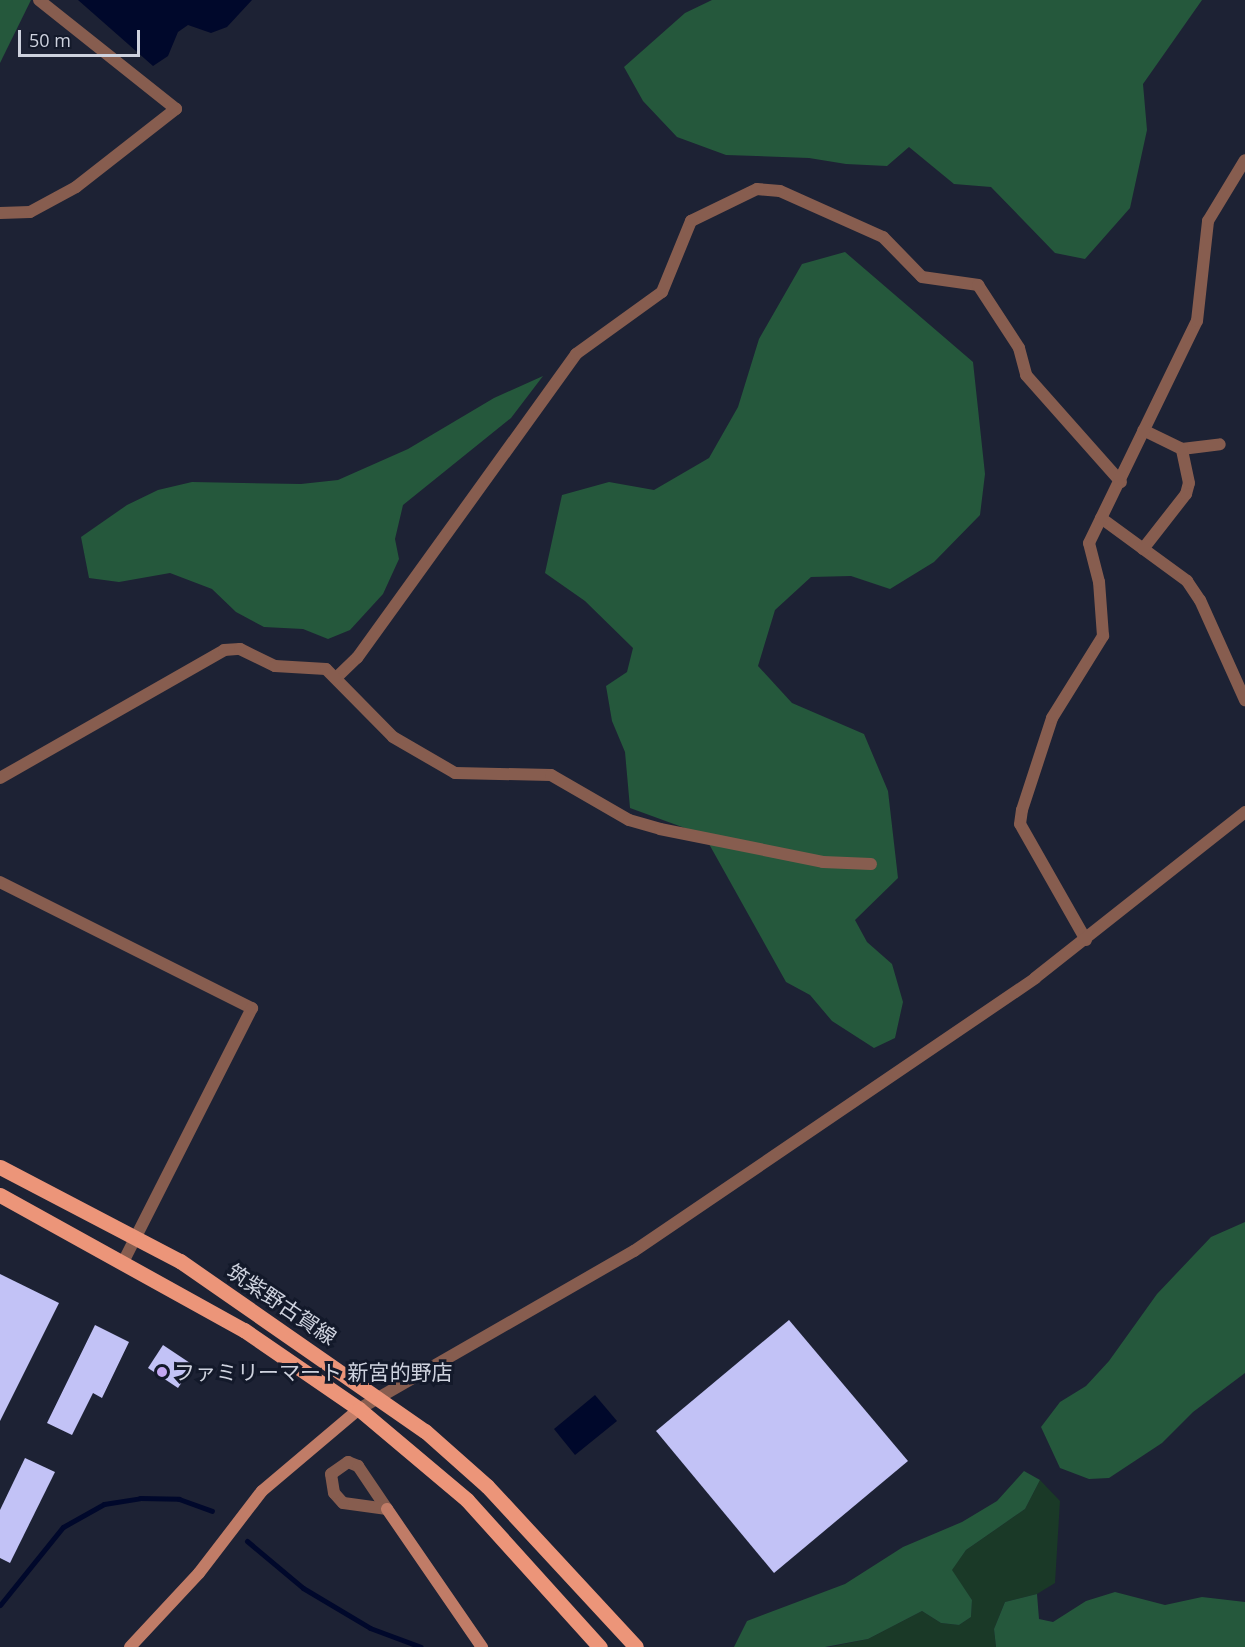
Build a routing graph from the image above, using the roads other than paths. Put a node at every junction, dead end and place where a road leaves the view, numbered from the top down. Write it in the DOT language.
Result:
graph roads {
  1 [pos="39,0"];
  2 [pos="1245,160"];
  3 [pos="0,213"];
  4 [pos="1143,430"];
  5 [pos="1220,444"];
  6 [pos="1182,449"];
  7 [pos="1121,482"];
  8 [pos="1101,518"];
  9 [pos="1143,549"];
  10 [pos="337,677"];
  11 [pos="1245,700"];
  12 [pos="0,778"];
  13 [pos="1245,812"];
  14 [pos="871,864"];
  15 [pos="0,882"];
  16 [pos="1086,940"];
  17 [pos="0,1167"];
  18 [pos="0,1195"];
  19 [pos="138,1237"];
  20 [pos="124,1260"];
  21 [pos="379,1397"];
  22 [pos="359,1409"];
  23 [pos="387,1509"];
  24 [pos="130,1647"];
  25 [pos="482,1647"];
  26 [pos="600,1647"];
  27 [pos="636,1647"];
  1 -- 3 [label="street"];
  2 -- 4 [label="street"];
  4 -- 6 [label="street"];
  4 -- 7 [label="street"];
  5 -- 6 [label="street"];
  6 -- 9 [label="street"];
  7 -- 8 [label="street"];
  7 -- 10 [label="street"];
  8 -- 9 [label="street"];
  8 -- 16 [label="street"];
  9 -- 11 [label="street"];
  10 -- 12 [label="street"];
  10 -- 14 [label="street"];
  13 -- 16 [label="street"];
  15 -- 19 [label="street"];
  16 -- 21 [label="street"];
  17 -- 19 [label="main road, 筑紫野古賀線"];
  18 -- 20 [label="main road, 筑紫野古賀線"];
  19 -- 20 [label="street"];
  19 -- 21 [label="main road, 筑紫野古賀線"];
  20 -- 22 [label="main road, 筑紫野古賀線"];
  21 -- 22 [label="street"];
  21 -- 27 [label="main road, 筑紫野古賀線"];
  22 -- 24 [label="street"];
  22 -- 26 [label="main road, 筑紫野古賀線"];
  23 -- 23 [label="street"];
  23 -- 25 [label="street"];
}
